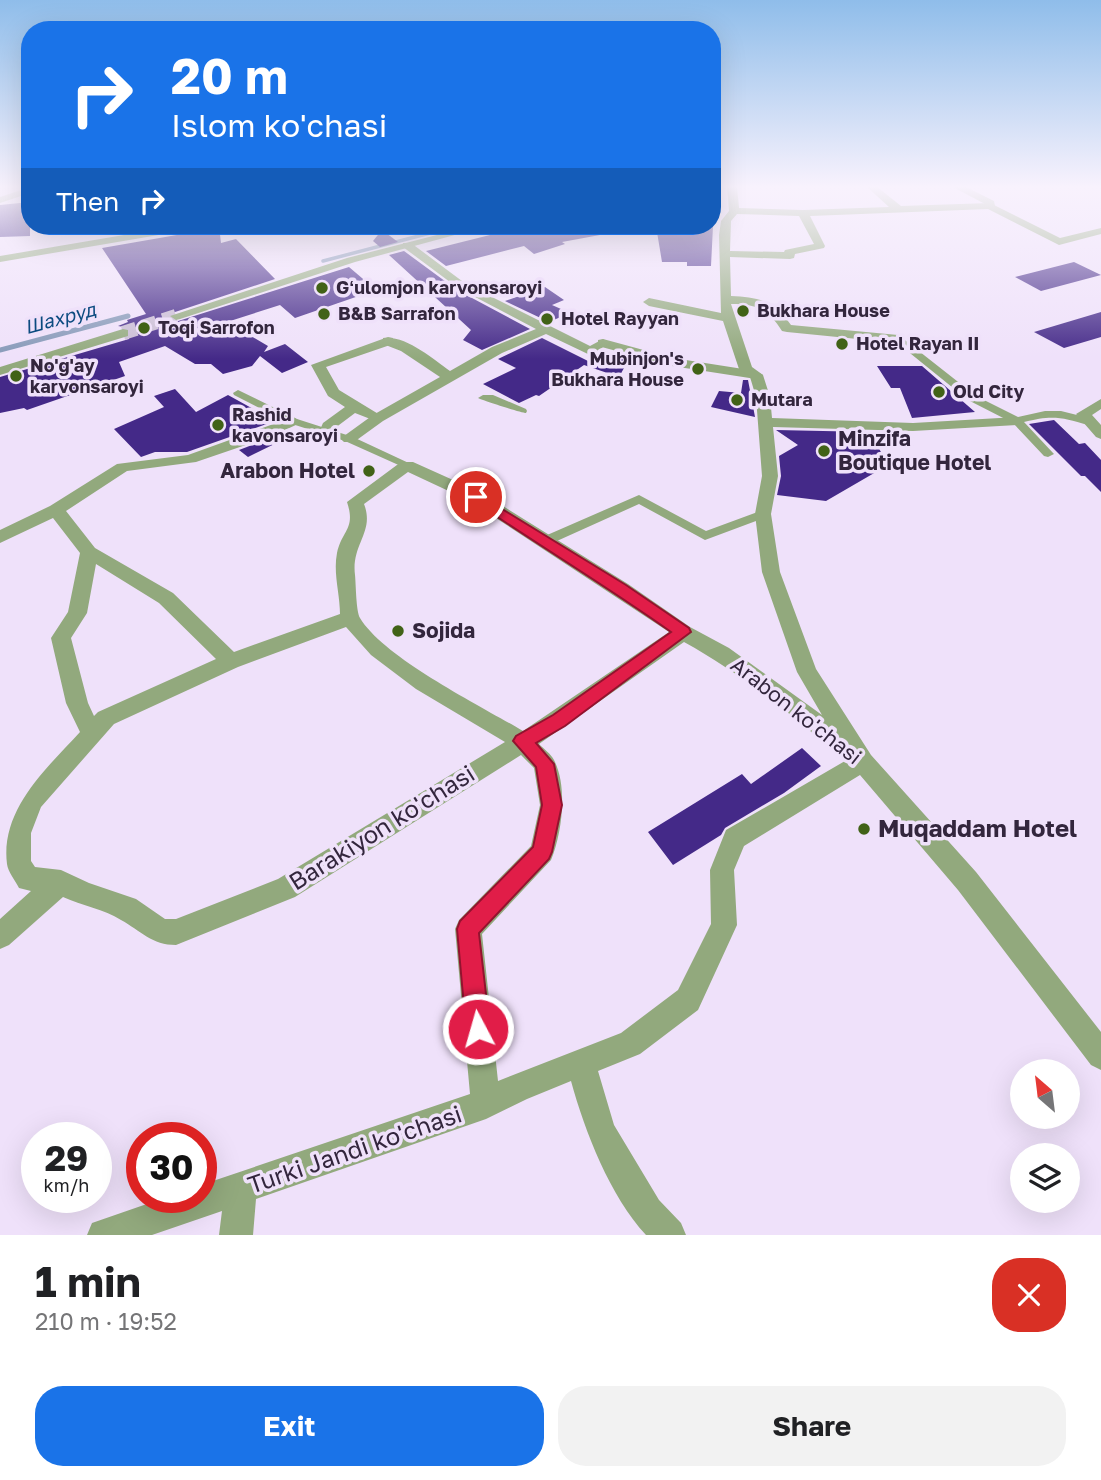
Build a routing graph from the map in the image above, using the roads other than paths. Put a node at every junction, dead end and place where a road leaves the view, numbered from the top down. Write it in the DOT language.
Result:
graph roads {
  1 [pos="91,244"];
  2 [pos="412,244"];
  3 [pos="725,244"];
  4 [pos="819,244"];
  5 [pos="407,245"];
  6 [pos="0,246"];
  7 [pos="77,246"];
  8 [pos="725,254"];
  9 [pos="0,259"];
  10 [pos="725,300"];
  11 [pos="649,302"];
  12 [pos="176,317"];
  13 [pos="727,318"];
  14 [pos="544,330"];
  15 [pos="123,333"];
  16 [pos="898,340"];
  17 [pos="0,371"];
  18 [pos="756,375"];
  19 [pos="452,378"];
  20 [pos="238,393"];
  21 [pos="483,398"];
  22 [pos="1101,403"];
  23 [pos="354,407"];
  24 [pos="522,411"];
  25 [pos="378,418"];
  26 [pos="293,421"];
  27 [pos="1017,421"];
  28 [pos="765,422"];
  29 [pos="1095,423"];
  30 [pos="327,432"];
  31 [pos="1101,434"];
  32 [pos="349,439"];
  33 [pos="1048,454"];
  34 [pos="407,465"];
  35 [pos="56,510"];
  36 [pos="763,514"];
  37 [pos="0,537"];
  38 [pos="543,542"];
  39 [pos="89,552"];
  40 [pos="349,618"];
  41 [pos="683,632"];
  42 [pos="231,661"];
  43 [pos="91,732"];
  44 [pos="522,741"];
  45 [pos="863,762"];
  46 [pos="61,882"];
  47 [pos="0,936"];
  48 [pos="1101,1055"];
  49 [pos="581,1063"];
  50 [pos="486,1104"];
  51 [pos="241,1189"];
  52 [pos="104,1235"];
  53 [pos="236,1235"];
  54 [pos="669,1235"];
  1 -- 7 [label="street"];
  2 -- 5 [label="street"];
  3 -- 8 [label="street"];
  4 -- 8 [label="street"];
  5 -- 12 [label="street"];
  5 -- 14 [label="street"];
  6 -- 7 [label="street"];
  7 -- 9 [label="street"];
  8 -- 10 [label="street"];
  10 -- 13 [label="street"];
  10 -- 16 [label="street"];
  11 -- 13 [label="street"];
  13 -- 18 [label="street"];
  14 -- 18 [label="street"];
  14 -- 19 [label="street"];
  15 -- 17 [label="street"];
  16 -- 27 [label="lane"];
  18 -- 28 [label="street"];
  19 -- 23 [label="street"];
  19 -- 25 [label="street"];
  20 -- 26 [label="lane"];
  21 -- 24 [label="lane"];
  22 -- 29 [label="street"];
  23 -- 25 [label="street"];
  23 -- 30 [label="street"];
  25 -- 32 [label="street"];
  26 -- 30 [label="lane"];
  26 -- 35 [label="street"];
  27 -- 28 [label="street"];
  27 -- 29 [label="lane"];
  27 -- 33 [label="lane"];
  28 -- 36 [label="street"];
  29 -- 31 [label="street"];
  30 -- 32 [label="lane"];
  32 -- 34 [label="lane"];
  34 -- 38 [label="street, Arabon ko'chasi"];
  34 -- 40 [label="street"];
  35 -- 37 [label="street"];
  35 -- 39 [label="street"];
  36 -- 38 [label="lane"];
  36 -- 45 [label="street"];
  38 -- 41 [label="street, Arabon ko'chasi"];
  39 -- 42 [label="street"];
  39 -- 43 [label="street"];
  40 -- 42 [label="street"];
  40 -- 44 [label="street"];
  41 -- 44 [label="street, Barakiyon ko'chasi"];
  41 -- 45 [label="street, Arabon ko'chasi"];
  42 -- 43 [label="street"];
  43 -- 46 [label="street, Barakiyon ko'chasi"];
  44 -- 46 [label="street, Barakiyon ko'chasi"];
  44 -- 50 [label="street"];
  45 -- 48 [label="street, Arabon ko'chasi"];
  45 -- 49 [label="street, Turki Jandi ko'chasi"];
  46 -- 47 [label="street"];
  49 -- 50 [label="street, Turki Jandi ko'chasi"];
  49 -- 54 [label="street"];
  50 -- 51 [label="street, Turki Jandi ko'chasi"];
  51 -- 52 [label="street, Turki Jandi ko'chasi"];
  51 -- 53 [label="street"];
}
